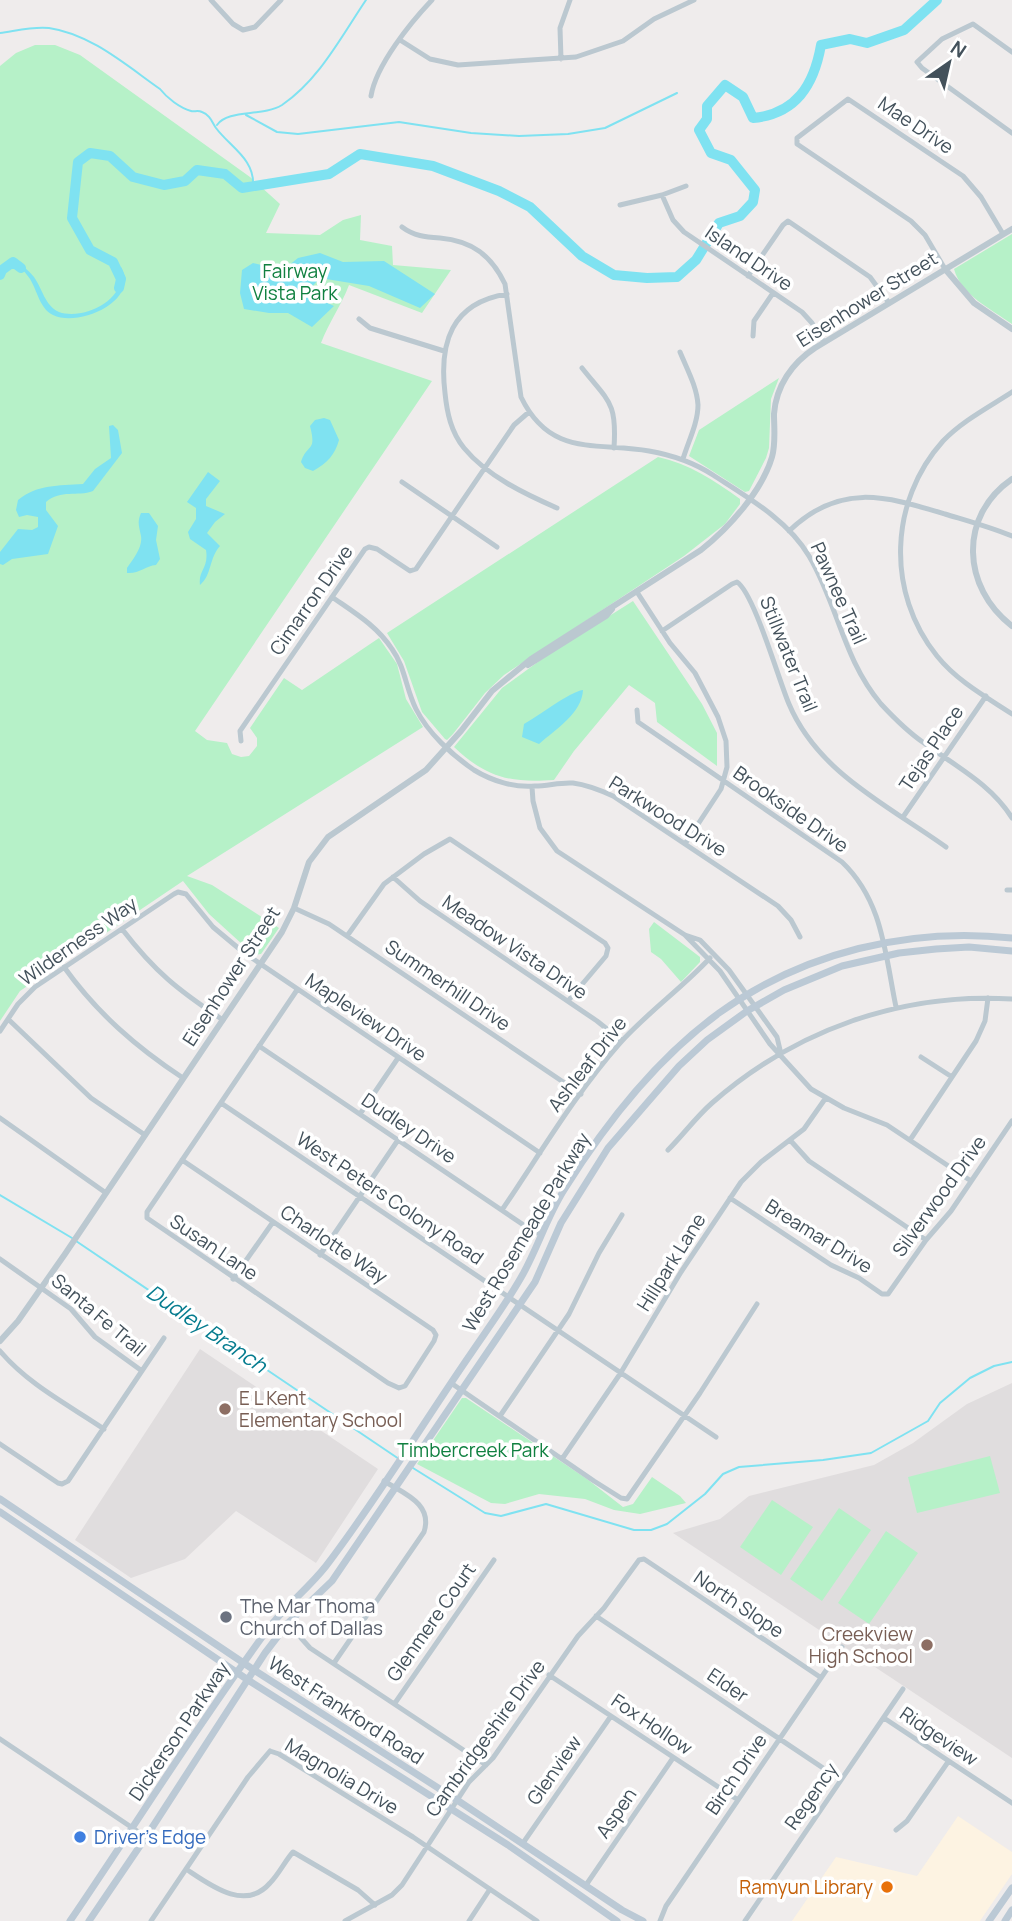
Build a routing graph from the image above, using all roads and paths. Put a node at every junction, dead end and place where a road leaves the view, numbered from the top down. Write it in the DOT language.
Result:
graph roads {
  1 [pos="211,0"];
  2 [pos="281,0"];
  3 [pos="432,0"];
  4 [pos="570,0"];
  5 [pos="694,0"];
  6 [pos="400,40"];
  7 [pos="1012,52"];
  8 [pos="561,59"];
  9 [pos="371,96"];
  10 [pos="1012,132"];
  11 [pos="685,186"];
  12 [pos="663,195"];
  13 [pos="620,205"];
  14 [pos="402,227"];
  15 [pos="1012,229"];
  16 [pos="1003,234"];
  17 [pos="945,269"];
  18 [pos="748,276"];
  19 [pos="773,293"];
  20 [pos="507,294"];
  21 [pos="889,303"];
  22 [pos="359,319"];
  23 [pos="1012,329"];
  24 [pos="753,336"];
  25 [pos="824,342"];
  26 [pos="444,351"];
  27 [pos="680,352"];
  28 [pos="582,368"];
  29 [pos="1012,392"];
  30 [pos="529,412"];
  31 [pos="614,448"];
  32 [pos="683,459"];
  33 [pos="485,467"];
  34 [pos="1012,479"];
  35 [pos="402,482"];
  36 [pos="748,500"];
  37 [pos="908,502"];
  38 [pos="557,509"];
  39 [pos="451,517"];
  40 [pos="978,523"];
  41 [pos="789,531"];
  42 [pos="1012,536"];
  43 [pos="497,547"];
  44 [pos="637,592"];
  45 [pos="332,597"];
  46 [pos="1012,626"];
  47 [pos="662,631"];
  48 [pos="986,696"];
  49 [pos="636,710"];
  50 [pos="1012,715"];
  51 [pos="241,741"];
  52 [pos="447,747"];
  53 [pos="944,758"];
  54 [pos="724,781"];
  55 [pos="532,787"];
  56 [pos="903,817"];
  57 [pos="1012,818"];
  58 [pos="685,844"];
  59 [pos="946,847"];
  60 [pos="393,877"];
  61 [pos="186,894"];
  62 [pos="294,908"];
  63 [pos="122,929"];
  64 [pos="685,935"];
  65 [pos="347,936"];
  66 [pos="800,937"];
  67 [pos="1012,938"];
  68 [pos="883,942"];
  69 [pos="1012,951"];
  70 [pos="715,953"];
  71 [pos="886,956"];
  72 [pos="709,959"];
  73 [pos="260,964"];
  74 [pos="64,967"];
  75 [pos="297,990"];
  76 [pos="743,997"];
  77 [pos="988,998"];
  78 [pos="1012,999"];
  79 [pos="568,1001"];
  80 [pos="896,1007"];
  81 [pos="751,1009"];
  82 [pos="8,1019"];
  83 [pos="223,1020"];
  84 [pos="0,1031"];
  85 [pos="622,1041"];
  86 [pos="259,1046"];
  87 [pos="781,1054"];
  88 [pos="921,1057"];
  89 [pos="398,1058"];
  90 [pos="951,1077"];
  91 [pos="183,1078"];
  92 [pos="581,1094"];
  93 [pos="825,1099"];
  94 [pos="220,1103"];
  95 [pos="360,1114"];
  96 [pos="0,1118"];
  97 [pos="1012,1121"];
  98 [pos="145,1135"];
  99 [pos="398,1140"];
  100 [pos="790,1140"];
  101 [pos="910,1140"];
  102 [pos="668,1150"];
  103 [pos="540,1153"];
  104 [pos="182,1160"];
  105 [pos="971,1181"];
  106 [pos="106,1193"];
  107 [pos="359,1197"];
  108 [pos="730,1198"];
  109 [pos="502,1210"];
  110 [pos="622,1215"];
  111 [pos="273,1222"];
  112 [pos="542,1234"];
  113 [pos="926,1240"];
  114 [pos="320,1255"];
  115 [pos="0,1259"];
  116 [pos="233,1279"];
  117 [pos="42,1287"];
  118 [pos="892,1290"];
  119 [pos="509,1297"];
  120 [pos="757,1304"];
  121 [pos="519,1305"];
  122 [pos="558,1331"];
  123 [pos="164,1338"];
  124 [pos="0,1341"];
  125 [pos="0,1351"];
  126 [pos="418,1366"];
  127 [pos="142,1371"];
  128 [pos="621,1374"];
  129 [pos="451,1383"];
  130 [pos="462,1390"];
  131 [pos="500,1416"];
  132 [pos="684,1416"];
  133 [pos="104,1429"];
  134 [pos="716,1437"];
  135 [pos="0,1444"];
  136 [pos="562,1459"];
  137 [pos="386,1478"];
  138 [pos="397,1485"];
  139 [pos="0,1499"];
  140 [pos="0,1512"];
  141 [pos="494,1560"];
  142 [pos="639,1560"];
  143 [pos="596,1616"];
  144 [pos="301,1638"];
  145 [pos="842,1647"];
  146 [pos="244,1663"];
  147 [pos="334,1663"];
  148 [pos="254,1670"];
  149 [pos="237,1673"];
  150 [pos="549,1675"];
  151 [pos="820,1677"];
  152 [pos="248,1680"];
  153 [pos="903,1689"];
  154 [pos="395,1703"];
  155 [pos="611,1716"];
  156 [pos="884,1718"];
  157 [pos="0,1738"];
  158 [pos="779,1739"];
  159 [pos="268,1741"];
  160 [pos="270,1751"];
  161 [pos="673,1758"];
  162 [pos="948,1762"];
  163 [pos="486,1765"];
  164 [pos="842,1780"];
  165 [pos="457,1800"];
  166 [pos="737,1800"];
  167 [pos="1012,1803"];
  168 [pos="451,1809"];
  169 [pos="133,1829"];
  170 [pos="896,1830"];
  171 [pos="146,1837"];
  172 [pos="523,1843"];
  173 [pos="427,1846"];
  174 [pos="186,1869"];
  175 [pos="586,1885"];
  176 [pos="490,1889"];
  177 [pos="1012,1889"];
  178 [pos="374,1905"];
  179 [pos="1012,1910"];
  180 [pos="70,1921"];
  181 [pos="89,1921"];
  182 [pos="151,1921"];
  183 [pos="345,1921"];
  184 [pos="469,1921"];
  185 [pos="537,1921"];
  186 [pos="617,1921"];
  187 [pos="643,1921"];
  188 [pos="660,1921"];
  189 [pos="745,1921"];
  190 [pos="989,1921"];
  191 [pos="1005,1921"];
  1 -- 2 [label="street"];
  3 -- 6 [label="street"];
  4 -- 8 [label="street"];
  5 -- 8 [label="street"];
  6 -- 8 [label="street"];
  6 -- 9 [label="street"];
  7 -- 10 [label="street"];
  11 -- 12 [label="street"];
  12 -- 13 [label="street"];
  12 -- 18 [label="street, Island Drive"];
  14 -- 20 [label="street, Pawnee Trail"];
  15 -- 16 [label="street, Eisenhower Street"];
  16 -- 17 [label="street, Eisenhower Street"];
  16 -- 17 [label="street, Mae Drive"];
  17 -- 21 [label="street, Eisenhower Street"];
  17 -- 23 [label="street"];
  18 -- 19 [label="street, Island Drive"];
  18 -- 21 [label="street"];
  19 -- 24 [label="street"];
  19 -- 25 [label="street, Island Drive"];
  20 -- 26 [label="street"];
  20 -- 30 [label="street, Pawnee Trail"];
  21 -- 25 [label="street, Eisenhower Street"];
  22 -- 26 [label="street"];
  25 -- 36 [label="street, Eisenhower Street"];
  26 -- 33 [label="street"];
  27 -- 32 [label="street"];
  28 -- 31 [label="street"];
  29 -- 37 [label="street"];
  30 -- 31 [label="street, Pawnee Trail"];
  30 -- 33 [label="street, Cimarron Drive"];
  31 -- 32 [label="street, Pawnee Trail"];
  32 -- 36 [label="street, Pawnee Trail"];
  33 -- 38 [label="street"];
  33 -- 39 [label="street, Cimarron Drive"];
  34 -- 40 [label="street"];
  35 -- 39 [label="street"];
  36 -- 41 [label="street, Pawnee Trail"];
  36 -- 44 [label="street, Eisenhower Street"];
  37 -- 40 [label="street"];
  37 -- 41 [label="street"];
  37 -- 48 [label="street"];
  39 -- 43 [label="street"];
  39 -- 45 [label="street, Cimarron Drive"];
  40 -- 42 [label="street"];
  40 -- 46 [label="street"];
  41 -- 53 [label="street, Pawnee Trail"];
  44 -- 47 [label="street"];
  44 -- 52 [label="street, Eisenhower Street"];
  45 -- 51 [label="street, Cimarron Drive"];
  45 -- 52 [label="street, Parkwood Drive"];
  47 -- 54 [label="street"];
  47 -- 56 [label="street, Stillwater Trail"];
  48 -- 50 [label="street"];
  48 -- 53 [label="street, Tejas Place"];
  49 -- 54 [label="street, Brookside Drive"];
  52 -- 55 [label="street, Parkwood Drive"];
  52 -- 62 [label="street, Eisenhower Street"];
  53 -- 56 [label="street, Tejas Place"];
  53 -- 57 [label="street, Pawnee Trail"];
  54 -- 58 [label="street"];
  54 -- 68 [label="street, Brookside Drive"];
  55 -- 58 [label="street, Parkwood Drive"];
  55 -- 64 [label="street"];
  56 -- 59 [label="street, Stillwater Trail"];
  58 -- 66 [label="street, Parkwood Drive"];
  60 -- 65 [label="street"];
  60 -- 79 [label="street, Meadow Vista Drive"];
  60 -- 79 [label="street"];
  61 -- 63 [label="street, Wilderness Way"];
  61 -- 73 [label="street, Mapleview Drive"];
  62 -- 65 [label="street, Summerhill Drive"];
  62 -- 73 [label="street, Eisenhower Street"];
  63 -- 74 [label="street, Wilderness Way"];
  63 -- 83 [label="street"];
  64 -- 70 [label="street"];
  64 -- 72 [label="street"];
  65 -- 92 [label="street, Summerhill Drive"];
  67 -- 68 [label="main road, West Rosemeade Parkway"];
  68 -- 71 [label="street, Brookside Drive"];
  68 -- 76 [label="main road, West Rosemeade Parkway"];
  69 -- 71 [label="main road, West Rosemeade Parkway"];
  70 -- 72 [label="street, Ashleaf Drive"];
  70 -- 76 [label="street"];
  71 -- 80 [label="street, Brookside Drive"];
  71 -- 81 [label="main road, West Rosemeade Parkway"];
  72 -- 76 [label="street"];
  72 -- 85 [label="street, Ashleaf Drive"];
  73 -- 75 [label="street, Mapleview Drive"];
  73 -- 83 [label="street, Eisenhower Street"];
  74 -- 82 [label="street, Wilderness Way"];
  74 -- 91 [label="street"];
  75 -- 86 [label="street, Susan Lane"];
  75 -- 89 [label="street, Mapleview Drive"];
  76 -- 81 [label="street"];
  76 -- 112 [label="main road, West Rosemeade Parkway"];
  77 -- 78 [label="street"];
  77 -- 80 [label="street"];
  77 -- 90 [label="street"];
  79 -- 85 [label="street, Meadow Vista Drive"];
  80 -- 87 [label="street"];
  81 -- 87 [label="street"];
  81 -- 121 [label="main road, West Rosemeade Parkway"];
  82 -- 84 [label="street, Wilderness Way"];
  82 -- 98 [label="street"];
  83 -- 91 [label="street, Eisenhower Street"];
  85 -- 92 [label="street, Ashleaf Drive"];
  86 -- 94 [label="street, Susan Lane"];
  86 -- 95 [label="street, Dudley Drive"];
  87 -- 93 [label="street"];
  87 -- 102 [label="street"];
  88 -- 90 [label="street"];
  89 -- 95 [label="street"];
  89 -- 103 [label="street, Mapleview Drive"];
  90 -- 101 [label="street"];
  91 -- 98 [label="street, Eisenhower Street"];
  92 -- 103 [label="street, Ashleaf Drive"];
  93 -- 100 [label="street, Hillpark Lane"];
  93 -- 101 [label="street"];
  94 -- 104 [label="street, Susan Lane"];
  94 -- 107 [label="street, West Peters Colony Road"];
  95 -- 99 [label="street, Dudley Drive"];
  96 -- 106 [label="street"];
  97 -- 105 [label="street, Silverwood Drive"];
  98 -- 106 [label="street, Eisenhower Street"];
  99 -- 107 [label="street"];
  99 -- 109 [label="street, Dudley Drive"];
  100 -- 108 [label="street, Hillpark Lane"];
  100 -- 113 [label="street"];
  101 -- 105 [label="street"];
  103 -- 109 [label="street, Ashleaf Drive"];
  104 -- 111 [label="street, Charlotte Way"];
  104 -- 116 [label="street, Susan Lane"];
  105 -- 113 [label="street, Silverwood Drive"];
  106 -- 117 [label="street, Eisenhower Street"];
  107 -- 114 [label="street"];
  107 -- 119 [label="street, West Peters Colony Road"];
  108 -- 118 [label="street, Breamar Drive"];
  108 -- 128 [label="street, Hillpark Lane"];
  109 -- 112 [label="street, Dudley Drive"];
  110 -- 122 [label="street"];
  111 -- 114 [label="street, Charlotte Way"];
  111 -- 116 [label="street"];
  112 -- 119 [label="main road, West Rosemeade Parkway"];
  113 -- 118 [label="street, Silverwood Drive"];
  114 -- 126 [label="street, Charlotte Way"];
  115 -- 117 [label="street, Santa Fe Trail"];
  116 -- 126 [label="street, Susan Lane"];
  117 -- 124 [label="street, Eisenhower Street"];
  117 -- 127 [label="street, Santa Fe Trail"];
  119 -- 121 [label="street, West Peters Colony Road"];
  119 -- 129 [label="main road, West Rosemeade Parkway"];
  120 -- 132 [label="street"];
  121 -- 122 [label="street, West Peters Colony Road"];
  121 -- 130 [label="main road, West Rosemeade Parkway"];
  122 -- 128 [label="street, West Peters Colony Road"];
  122 -- 131 [label="street"];
  123 -- 127 [label="street"];
  125 -- 133 [label="street"];
  127 -- 133 [label="street"];
  128 -- 132 [label="street, West Peters Colony Road"];
  128 -- 136 [label="street, Hillpark Lane"];
  129 -- 130 [label="street"];
  129 -- 137 [label="main road, West Rosemeade Parkway"];
  130 -- 131 [label="street"];
  130 -- 138 [label="main road, West Rosemeade Parkway"];
  131 -- 136 [label="street"];
  132 -- 134 [label="street, West Peters Colony Road"];
  132 -- 136 [label="street"];
  133 -- 135 [label="street"];
  137 -- 138 [label="street"];
  137 -- 146 [label="main road, West Rosemeade Parkway"];
  138 -- 147 [label="street"];
  138 -- 148 [label="main road, West Rosemeade Parkway"];
  139 -- 146 [label="main road, West Frankford Road"];
  140 -- 149 [label="main road, West Frankford Road"];
  141 -- 154 [label="street, Glenmere Court"];
  142 -- 143 [label="street, Cambridgeshire Drive"];
  142 -- 151 [label="street, North Slope"];
  143 -- 150 [label="street, Cambridgeshire Drive"];
  143 -- 158 [label="street, Elder"];
  144 -- 147 [label="street"];
  145 -- 151 [label="street, Birch Drive"];
  146 -- 148 [label="main road, West Frankford Road"];
  146 -- 149 [label="main road, Dickerson Parkway"];
  147 -- 154 [label="street"];
  148 -- 152 [label="main road, West Rosemeade Parkway"];
  148 -- 165 [label="main road, West Frankford Road"];
  149 -- 152 [label="main road, West Frankford Road"];
  149 -- 169 [label="main road, Dickerson Parkway"];
  150 -- 155 [label="street, Fox Hollow"];
  150 -- 163 [label="street, Cambridgeshire Drive"];
  151 -- 158 [label="street, Birch Drive"];
  152 -- 168 [label="main road, West Frankford Road"];
  152 -- 171 [label="main road, Dickerson Parkway"];
  153 -- 156 [label="street, Regency"];
  154 -- 163 [label="street"];
  155 -- 161 [label="street, Fox Hollow"];
  155 -- 172 [label="street, Glenview"];
  156 -- 162 [label="street, Ridgeview"];
  156 -- 164 [label="street, Regency"];
  157 -- 169 [label="street"];
  158 -- 164 [label="street, Elder"];
  158 -- 166 [label="street, Birch Drive"];
  159 -- 160 [label="street"];
  160 -- 173 [label="street, Magnolia Drive"];
  160 -- 174 [label="street"];
  161 -- 166 [label="street, Fox Hollow"];
  161 -- 175 [label="street, Aspen"];
  162 -- 167 [label="street, Ridgeview"];
  162 -- 170 [label="street"];
  163 -- 165 [label="street, Cambridgeshire Drive"];
  164 -- 189 [label="street, Regency"];
  165 -- 168 [label="street, Cambridgeshire Drive"];
  165 -- 172 [label="main road, West Frankford Road"];
  166 -- 188 [label="street, Birch Drive"];
  168 -- 173 [label="street, Cambridgeshire Drive"];
  168 -- 186 [label="main road, West Frankford Road"];
  169 -- 171 [label="street"];
  169 -- 180 [label="main road, Dickerson Parkway"];
  171 -- 181 [label="main road, Dickerson Parkway"];
  172 -- 175 [label="main road, West Frankford Road"];
  173 -- 176 [label="street, Magnolia Drive"];
  173 -- 178 [label="street, Cambridgeshire Drive"];
  174 -- 178 [label="street"];
  174 -- 182 [label="street"];
  175 -- 187 [label="main road, West Frankford Road"];
  176 -- 184 [label="street"];
  176 -- 185 [label="street, Magnolia Drive"];
  177 -- 190 [label="main road"];
  178 -- 183 [label="street, Cambridgeshire Drive"];
  179 -- 191 [label="main road"];
}
